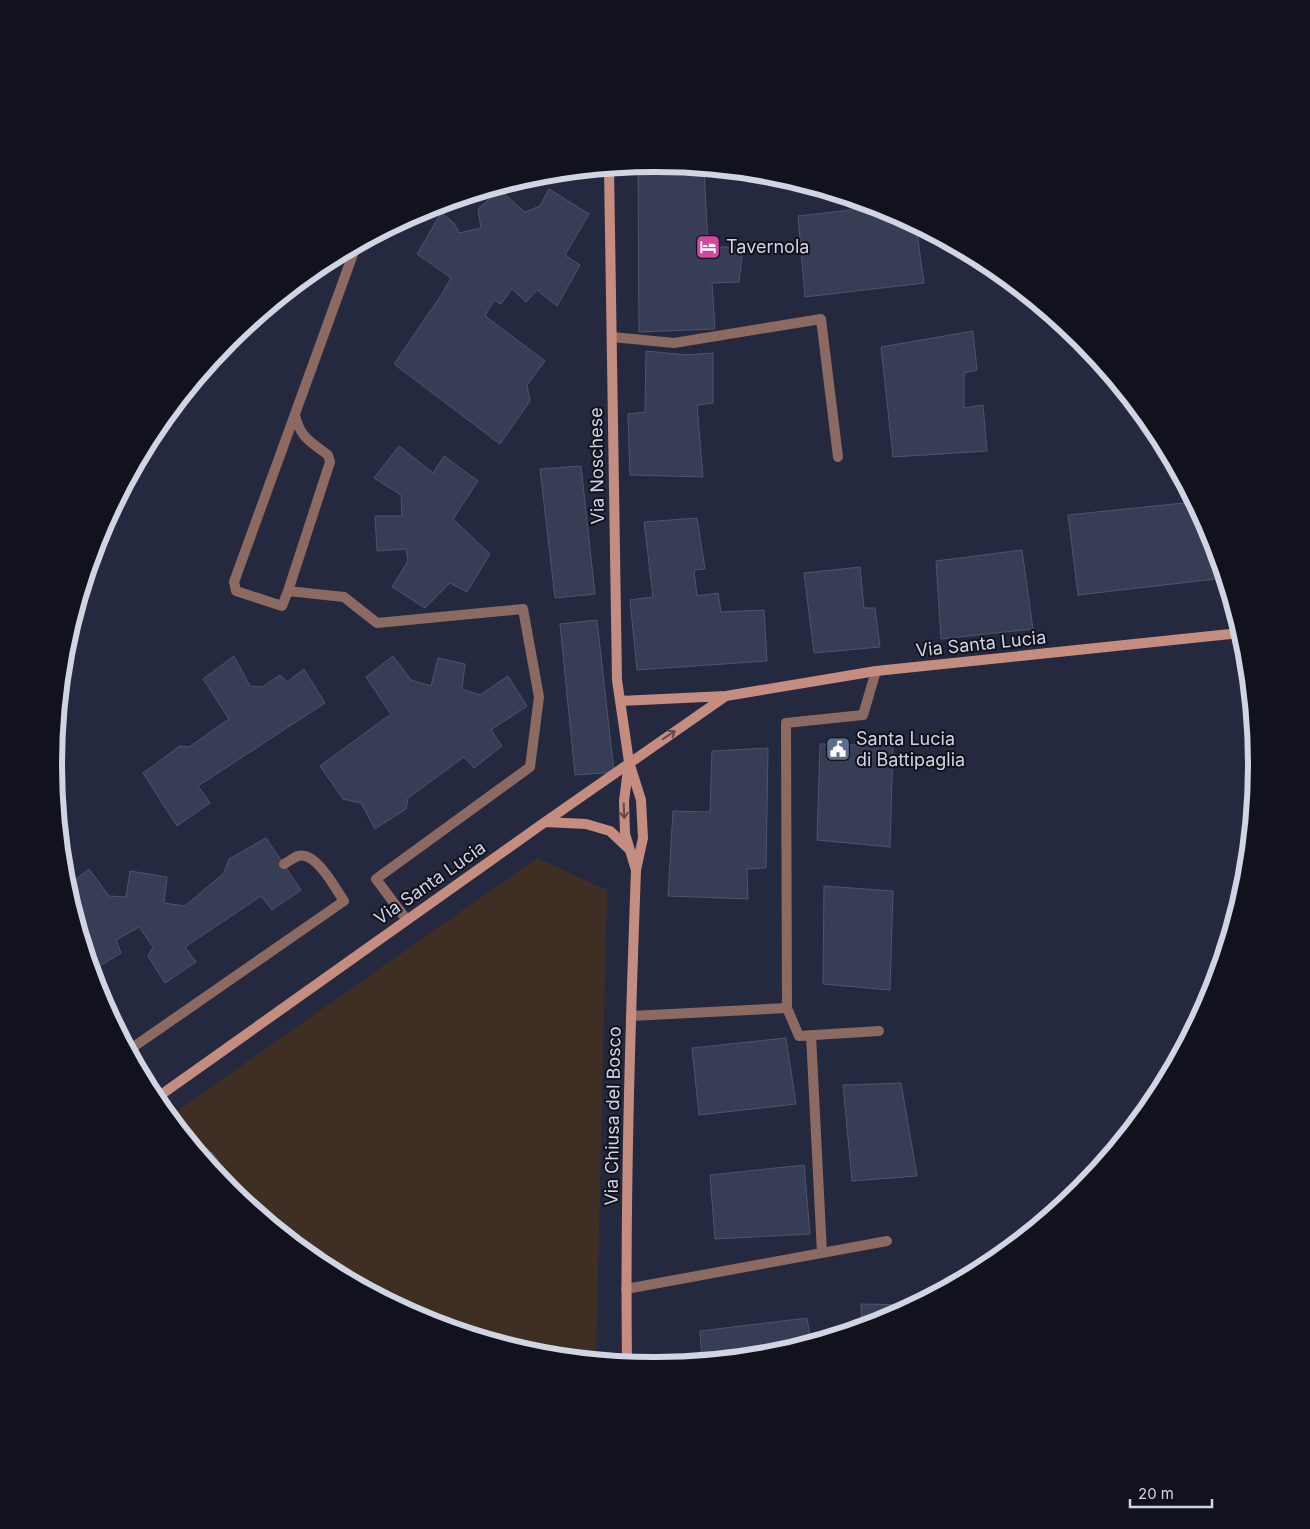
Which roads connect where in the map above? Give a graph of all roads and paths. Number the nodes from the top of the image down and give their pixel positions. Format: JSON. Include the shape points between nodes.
{"nodes":[{"id":1,"x":609,"y":174,"type":"edge"},
{"id":2,"x":353,"y":255,"type":"edge"},
{"id":3,"x":612,"y":337,"type":"junction"},
{"id":4,"x":295,"y":415,"type":"junction"},
{"id":5,"x":838,"y":457,"type":"dead end"},
{"id":6,"x":288,"y":591,"type":"junction"},
{"id":7,"x":1232,"y":634,"type":"edge"},
{"id":8,"x":876,"y":671,"type":"junction"},
{"id":9,"x":726,"y":696,"type":"junction"},
{"id":10,"x":620,"y":701,"type":"junction"},
{"id":11,"x":629,"y":762,"type":"junction"},
{"id":12,"x":544,"y":822,"type":"junction"},
{"id":13,"x":630,"y":850,"type":"junction"},
{"id":14,"x":284,"y":864,"type":"dead end"},
{"id":15,"x":636,"y":870,"type":"junction"},
{"id":16,"x":406,"y":919,"type":"junction"},
{"id":17,"x":787,"y":1008,"type":"junction"},
{"id":18,"x":631,"y":1016,"type":"junction"},
{"id":19,"x":879,"y":1031,"type":"dead end"},
{"id":20,"x":811,"y":1035,"type":"junction"},
{"id":21,"x":134,"y":1046,"type":"edge"},
{"id":22,"x":162,"y":1094,"type":"edge"},
{"id":23,"x":887,"y":1242,"type":"dead end"},
{"id":24,"x":822,"y":1253,"type":"junction"},
{"id":25,"x":626,"y":1289,"type":"junction"},
{"id":26,"x":627,"y":1356,"type":"edge"}],
"edges":[{"from":1,"to":3,"type":"street","name":"Via Noschese"},
{"from":2,"to":4,"type":"lane"},
{"from":3,"to":5,"type":"lane","via":[[674,343],[821,320]]},
{"from":3,"to":10,"type":"street","name":"Via Noschese","via":[[617,680]]},
{"from":4,"to":6,"type":"lane","via":[[298,429],[328,455],[330,462]]},
{"from":4,"to":6,"type":"lane","via":[[234,582],[236,591],[282,606]]},
{"from":6,"to":16,"type":"lane","via":[[344,597],[377,623],[524,609],[539,697],[530,767],[376,879]]},
{"from":7,"to":8,"type":"street","name":"Via Santa Lucia"},
{"from":8,"to":9,"type":"street","name":"Via Santa Lucia"},
{"from":8,"to":17,"type":"lane","via":[[863,715],[786,723]]},
{"from":9,"to":10,"type":"street","name":"Via Santa Lucia"},
{"from":11,"to":9,"type":"street","name":"Via Santa Lucia","one_way":true},
{"from":10,"to":11,"type":"street","name":"Via Noschese"},
{"from":11,"to":12,"type":"street","name":"Via Santa Lucia"},
{"from":11,"to":13,"type":"street","name":"Via Chiusa del Bosco","one_way":true,"via":[[624,801],[625,834]]},
{"from":11,"to":15,"type":"street","name":"Via Chiusa del Bosco","via":[[641,800],[643,838]]},
{"from":12,"to":13,"type":"street","via":[[586,824],[610,831]]},
{"from":12,"to":16,"type":"street","name":"Via Santa Lucia"},
{"from":13,"to":15,"type":"street","name":"Via Chiusa del Bosco"},
{"from":14,"to":21,"type":"lane","via":[[298,856],[309,857],[319,864],[344,901]]},
{"from":15,"to":18,"type":"street","name":"Via Chiusa del Bosco"},
{"from":16,"to":22,"type":"street","name":"Via Santa Lucia"},
{"from":17,"to":18,"type":"lane"},
{"from":17,"to":20,"type":"lane","via":[[800,1036]]},
{"from":18,"to":25,"type":"street","name":"Via Chiusa del Bosco"},
{"from":19,"to":20,"type":"lane"},
{"from":20,"to":24,"type":"lane"},
{"from":23,"to":24,"type":"lane"},
{"from":24,"to":25,"type":"lane"},
{"from":25,"to":26,"type":"street","name":"Via Chiusa del Bosco"}]}
